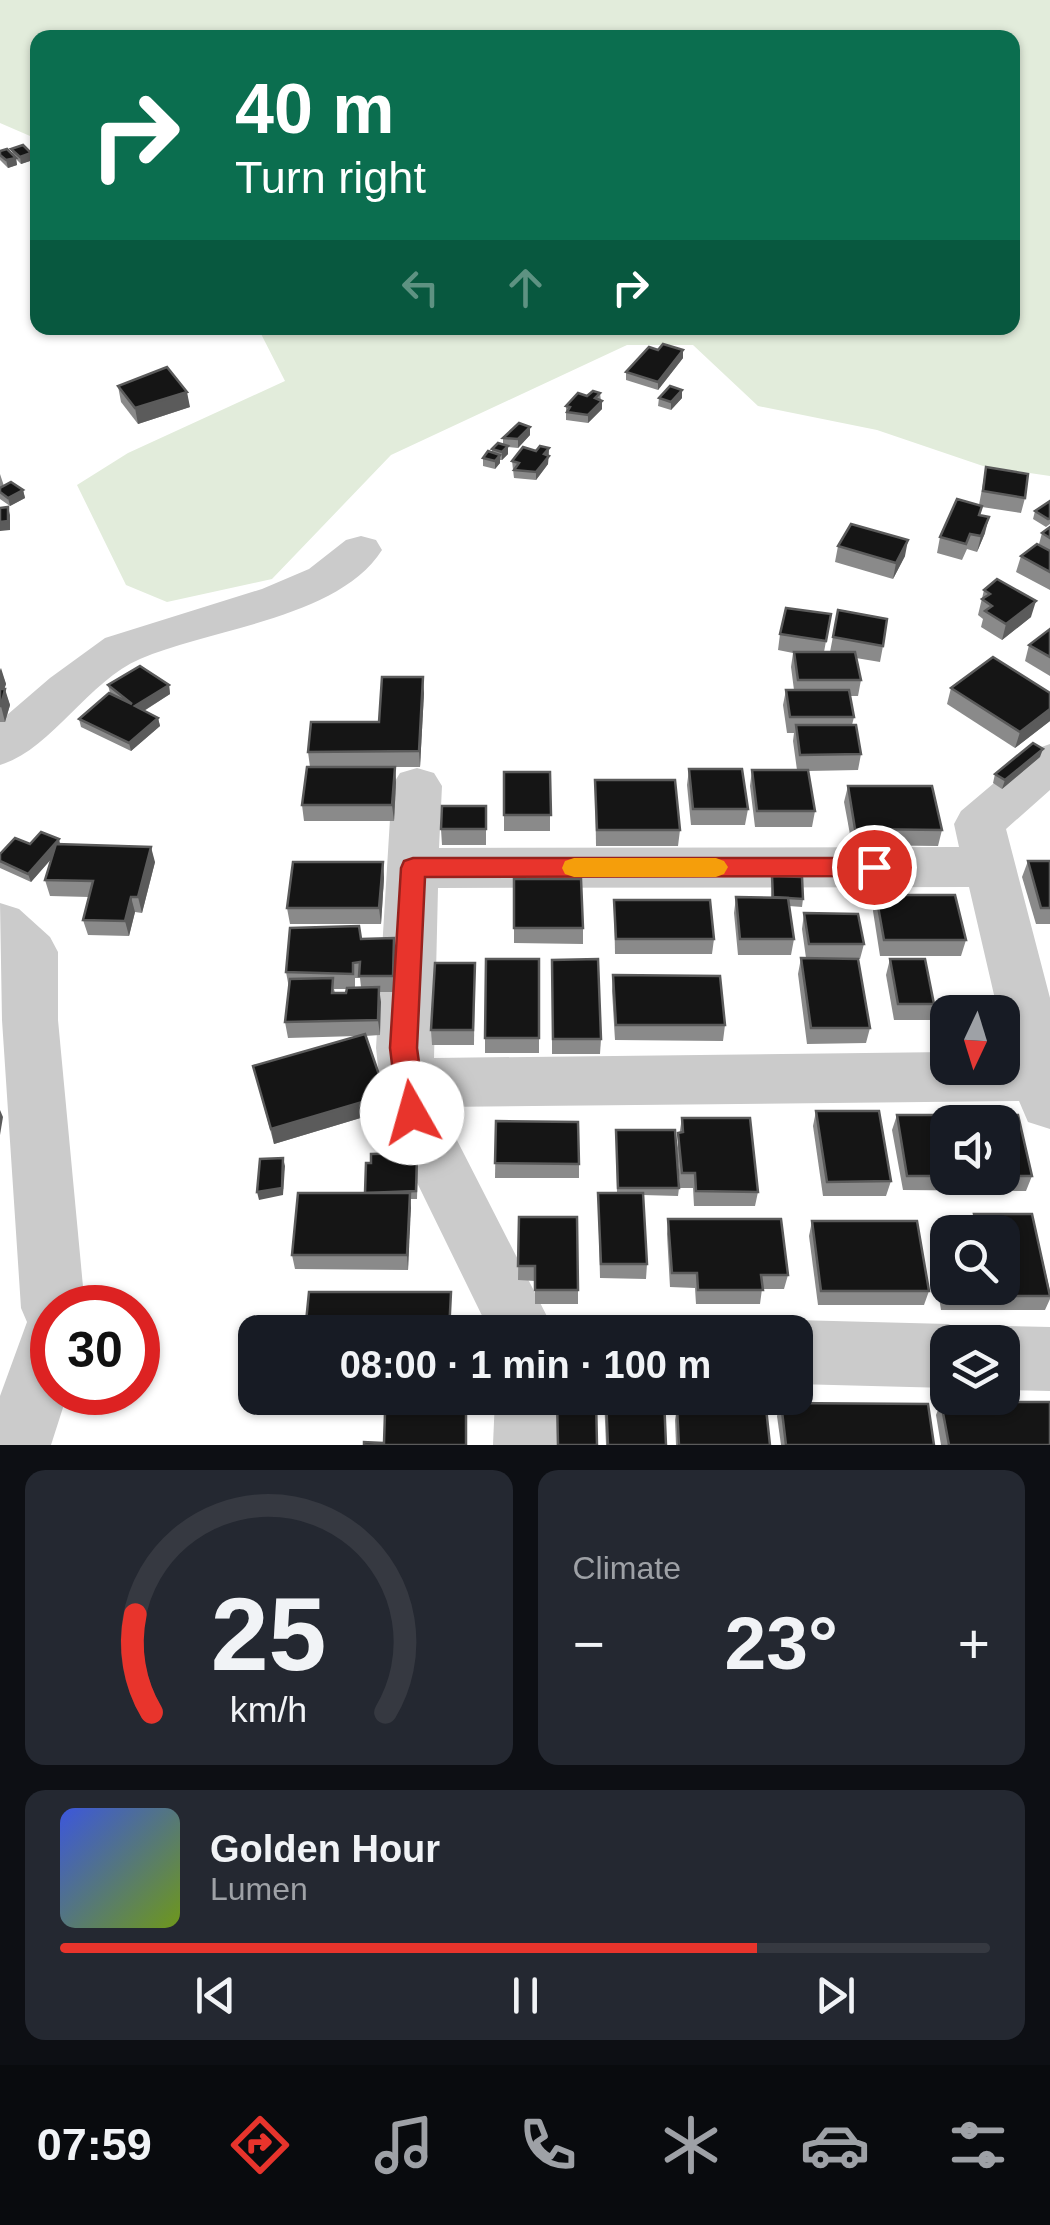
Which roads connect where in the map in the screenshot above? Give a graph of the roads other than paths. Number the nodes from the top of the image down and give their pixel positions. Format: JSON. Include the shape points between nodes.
{"nodes":[{"id":1,"x":361,"y":550,"type":"dead end"},
{"id":2,"x":0,"y":748,"type":"edge"},
{"id":3,"x":1050,"y":762,"type":"edge"},
{"id":4,"x":417,"y":786,"type":"dead end"},
{"id":5,"x":990,"y":867,"type":"junction"},
{"id":6,"x":413,"y":868,"type":"junction"},
{"id":7,"x":0,"y":924,"type":"edge"},
{"id":8,"x":1030,"y":946,"type":"edge"},
{"id":9,"x":408,"y":1082,"type":"junction"},
{"id":10,"x":1046,"y":1092,"type":"edge"},
{"id":11,"x":52,"y":1285,"type":"edge"},
{"id":12,"x":513,"y":1315,"type":"edge"},
{"id":13,"x":813,"y":1352,"type":"edge"},
{"id":14,"x":930,"y":1356,"type":"edge"},
{"id":15,"x":1020,"y":1358,"type":"edge"},
{"id":16,"x":1050,"y":1359,"type":"edge"},
{"id":17,"x":30,"y":1406,"type":"edge"},
{"id":18,"x":528,"y":1415,"type":"edge"},
{"id":19,"x":17,"y":1445,"type":"edge"},
{"id":20,"x":527,"y":1445,"type":"edge"}],
"edges":[{"from":1,"to":2,"type":"street","via":[[324,579],[278,599],[121,650],[66,688]]},
{"from":3,"to":5,"type":"street","via":[[979,824]]},
{"from":4,"to":6,"type":"street"},
{"from":5,"to":6,"type":"street"},
{"from":5,"to":8,"type":"street"},
{"from":6,"to":9,"type":"street"},
{"from":7,"to":11,"type":"street","via":[[31,952],[30,1020]]},
{"from":8,"to":10,"type":"street"},
{"from":9,"to":10,"type":"street"},
{"from":9,"to":12,"type":"street","via":[[412,1113]]},
{"from":13,"to":14,"type":"street"},
{"from":15,"to":16,"type":"street"},
{"from":17,"to":19,"type":"street"},
{"from":18,"to":20,"type":"street"}]}
